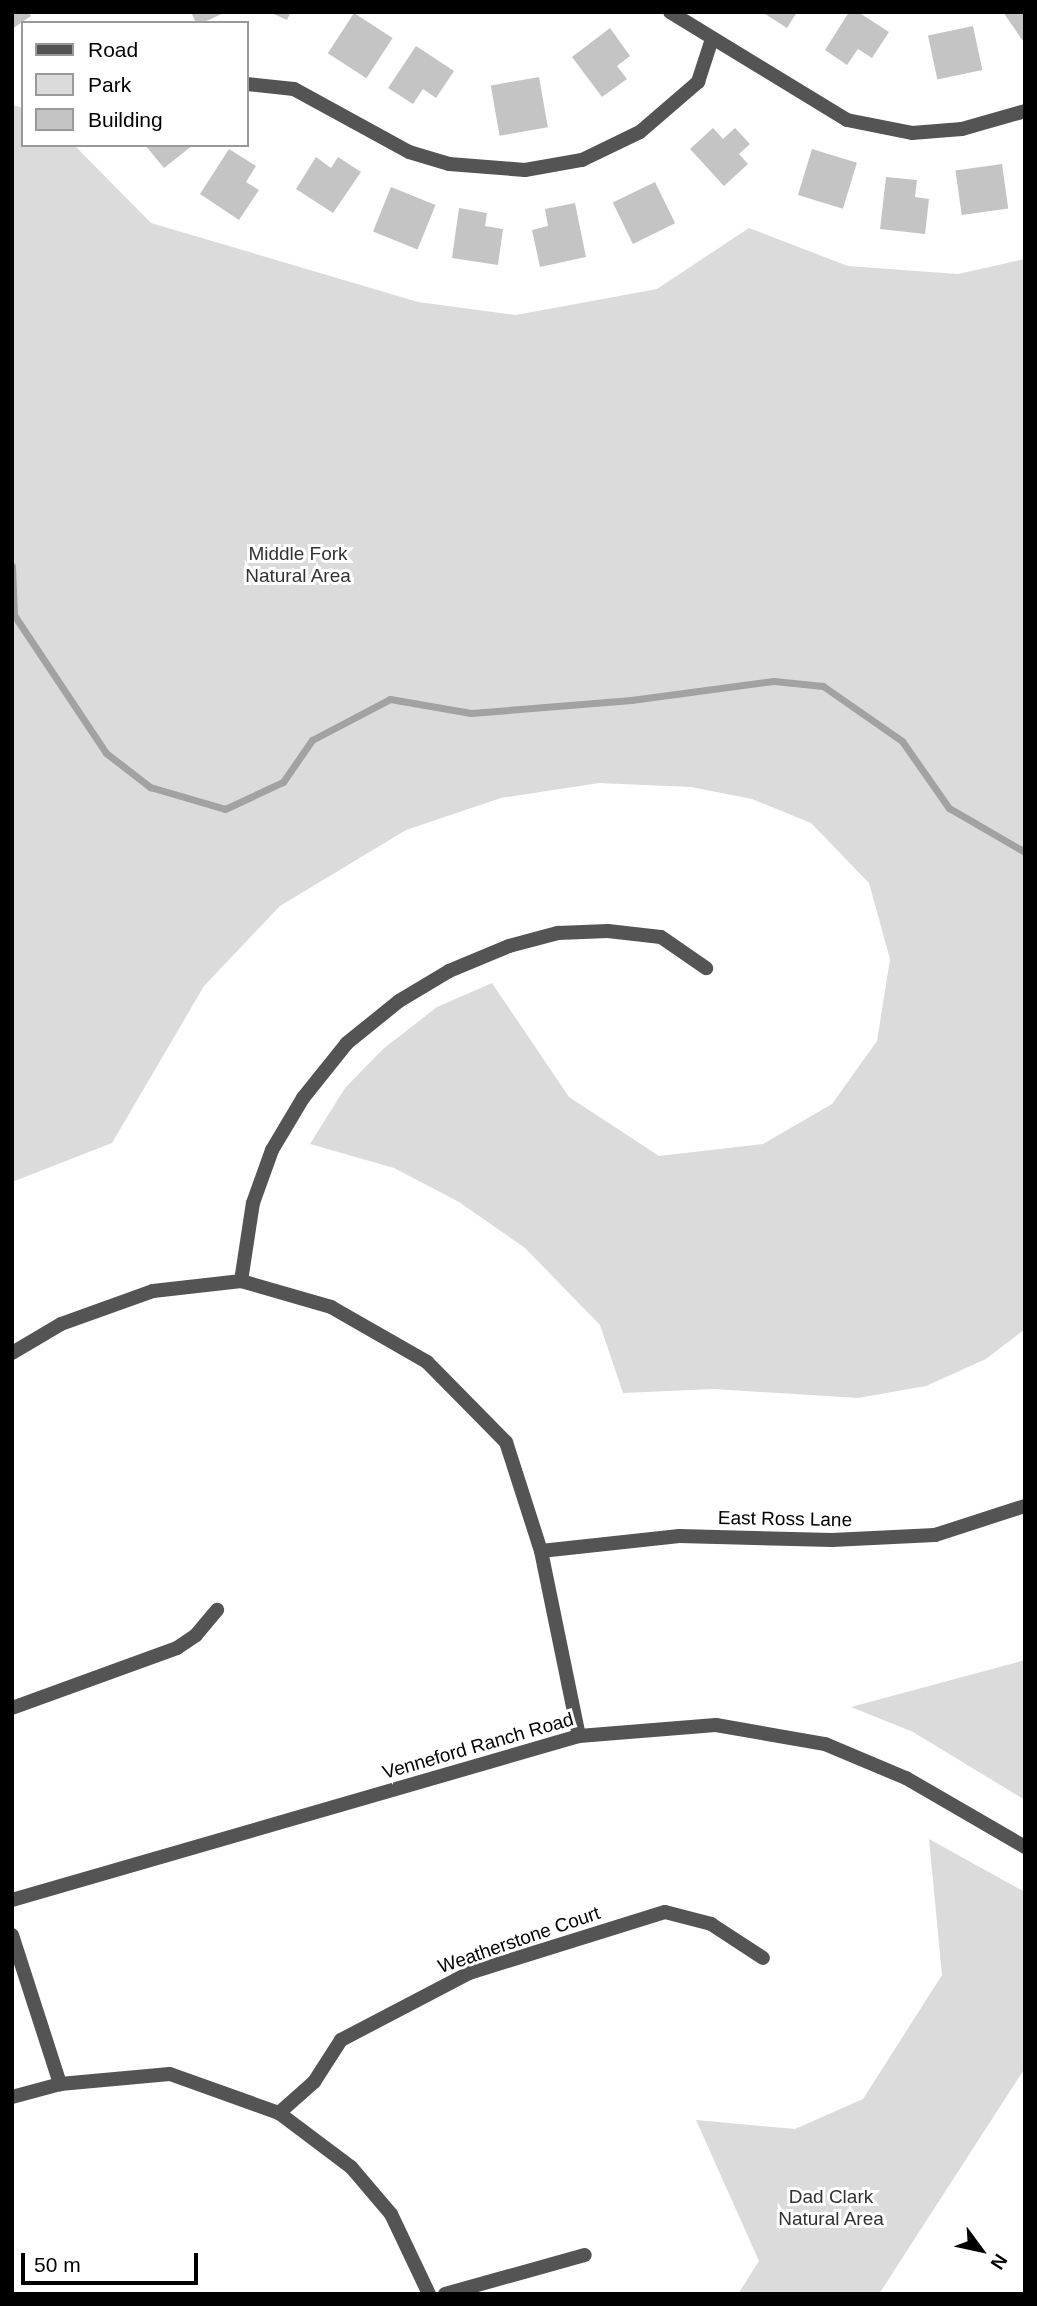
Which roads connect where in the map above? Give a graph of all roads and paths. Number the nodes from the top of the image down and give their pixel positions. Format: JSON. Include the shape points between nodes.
{"nodes":[{"id":1,"x":670,"y":12,"type":"edge"},
{"id":2,"x":712,"y":39,"type":"junction"},
{"id":3,"x":248,"y":84,"type":"edge"},
{"id":4,"x":1025,"y":111,"type":"edge"},
{"id":5,"x":706,"y":968,"type":"dead end"},
{"id":6,"x":241,"y":1281,"type":"junction"},
{"id":7,"x":12,"y":1353,"type":"edge"},
{"id":8,"x":1025,"y":1506,"type":"edge"},
{"id":9,"x":541,"y":1551,"type":"junction"},
{"id":10,"x":216,"y":1611,"type":"dead end"},
{"id":11,"x":12,"y":1708,"type":"edge"},
{"id":12,"x":579,"y":1736,"type":"junction"},
{"id":13,"x":1025,"y":1847,"type":"edge"},
{"id":14,"x":12,"y":1900,"type":"edge"},
{"id":15,"x":12,"y":1935,"type":"edge"},
{"id":16,"x":763,"y":1958,"type":"dead end"},
{"id":17,"x":60,"y":2084,"type":"junction"},
{"id":18,"x":12,"y":2097,"type":"edge"},
{"id":19,"x":279,"y":2113,"type":"junction"},
{"id":20,"x":585,"y":2255,"type":"dead end"},
{"id":21,"x":429,"y":2294,"type":"edge"},
{"id":22,"x":445,"y":2294,"type":"edge"}],
"edges":[{"from":1,"to":2,"type":"street"},
{"from":2,"to":3,"type":"street","via":[[698,82],[640,132],[582,159],[525,170],[449,164],[409,152],[294,89]]},
{"from":2,"to":4,"type":"street","via":[[847,120],[912,133],[962,129]]},
{"from":5,"to":6,"type":"street","via":[[661,937],[608,931],[558,933],[509,946],[449,971],[399,1001],[347,1043],[303,1098],[272,1150],[253,1203]]},
{"from":6,"to":7,"type":"street","via":[[153,1291],[61,1324]]},
{"from":6,"to":9,"type":"street","via":[[331,1307],[427,1362],[506,1442]]},
{"from":8,"to":9,"type":"street","name":"East Ross Lane","via":[[935,1535],[832,1540],[678,1536]]},
{"from":9,"to":12,"type":"street"},
{"from":10,"to":11,"type":"street","via":[[196,1635],[177,1648]]},
{"from":12,"to":13,"type":"street","name":"Venneford Ranch Road","via":[[716,1725],[825,1744],[906,1778]]},
{"from":12,"to":14,"type":"street","name":"Venneford Ranch Road"},
{"from":15,"to":17,"type":"street"},
{"from":16,"to":19,"type":"street","name":"Weatherstone Court","via":[[711,1924],[665,1912],[469,1973],[341,2040],[314,2082]]},
{"from":17,"to":18,"type":"street"},
{"from":17,"to":19,"type":"street","via":[[170,2074]]},
{"from":19,"to":21,"type":"street","via":[[351,2167],[391,2214]]},
{"from":20,"to":22,"type":"street"}]}
